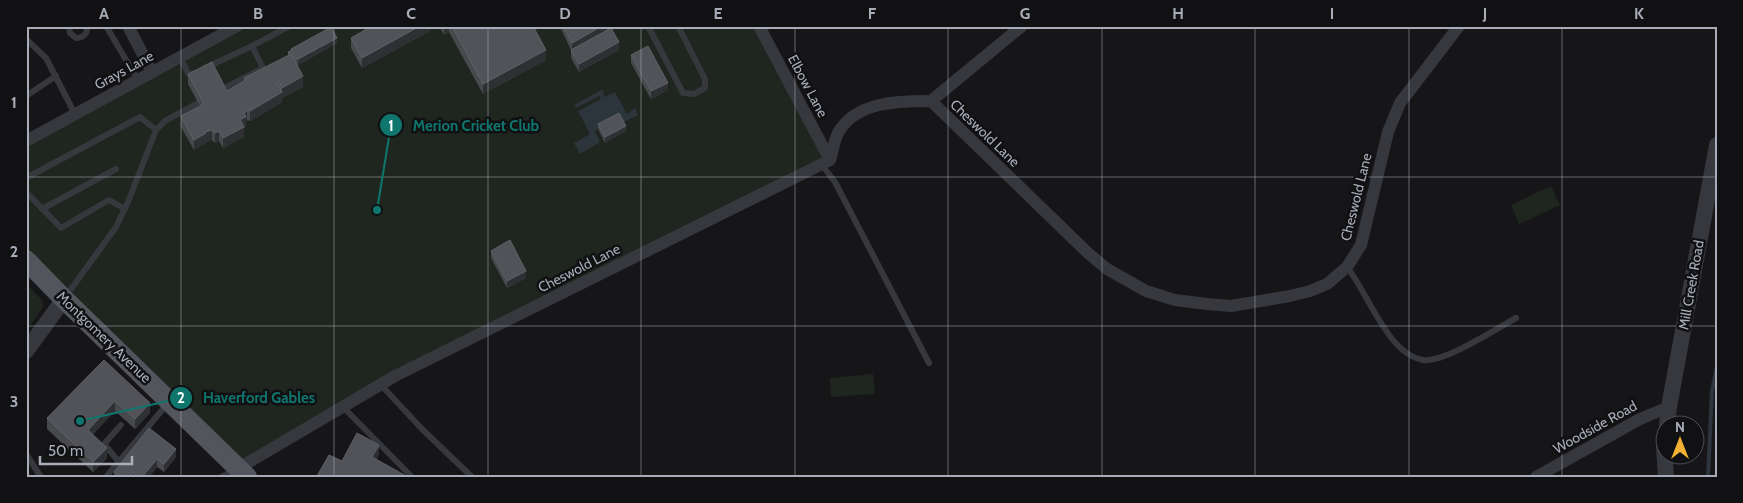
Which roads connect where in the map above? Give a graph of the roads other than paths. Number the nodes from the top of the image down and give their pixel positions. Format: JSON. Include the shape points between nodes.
{"nodes":[{"id":1,"x":69,"y":26,"type":"edge"},
{"id":2,"x":87,"y":26,"type":"edge"},
{"id":3,"x":106,"y":26,"type":"edge"},
{"id":4,"x":128,"y":26,"type":"edge"},
{"id":5,"x":237,"y":26,"type":"edge"},
{"id":6,"x":290,"y":26,"type":"edge"},
{"id":7,"x":648,"y":26,"type":"edge"},
{"id":8,"x":678,"y":26,"type":"edge"},
{"id":9,"x":759,"y":26,"type":"edge"},
{"id":10,"x":1022,"y":26,"type":"edge"},
{"id":11,"x":1459,"y":26,"type":"edge"},
{"id":12,"x":26,"y":39,"type":"edge"},
{"id":13,"x":252,"y":46,"type":"junction"},
{"id":14,"x":180,"y":57,"type":"junction"},
{"id":15,"x":152,"y":72,"type":"junction"},
{"id":16,"x":56,"y":76,"type":"junction"},
{"id":17,"x":138,"y":80,"type":"junction"},
{"id":18,"x":221,"y":90,"type":"edge"},
{"id":19,"x":26,"y":96,"type":"edge"},
{"id":20,"x":930,"y":101,"type":"junction"},
{"id":21,"x":198,"y":103,"type":"edge"},
{"id":22,"x":75,"y":114,"type":"junction"},
{"id":23,"x":156,"y":130,"type":"junction"},
{"id":24,"x":26,"y":141,"type":"edge"},
{"id":25,"x":1717,"y":145,"type":"edge"},
{"id":26,"x":826,"y":162,"type":"junction"},
{"id":27,"x":116,"y":169,"type":"dead end"},
{"id":28,"x":26,"y":178,"type":"edge"},
{"id":29,"x":26,"y":192,"type":"edge"},
{"id":30,"x":42,"y":209,"type":"junction"},
{"id":31,"x":126,"y":209,"type":"junction"},
{"id":32,"x":26,"y":260,"type":"edge"},
{"id":33,"x":1347,"y":267,"type":"junction"},
{"id":34,"x":64,"y":299,"type":"junction"},
{"id":35,"x":1516,"y":318,"type":"dead end"},
{"id":36,"x":26,"y":351,"type":"edge"},
{"id":37,"x":929,"y":363,"type":"dead end"},
{"id":38,"x":380,"y":385,"type":"junction"},
{"id":39,"x":170,"y":401,"type":"junction"},
{"id":40,"x":1669,"y":406,"type":"junction"},
{"id":41,"x":343,"y":407,"type":"junction"},
{"id":42,"x":1668,"y":416,"type":"edge"},
{"id":43,"x":121,"y":426,"type":"dead end"},
{"id":44,"x":26,"y":454,"type":"edge"},
{"id":45,"x":119,"y":462,"type":"junction"},
{"id":46,"x":236,"y":474,"type":"edge"},
{"id":47,"x":41,"y":477,"type":"edge"},
{"id":48,"x":106,"y":477,"type":"edge"},
{"id":49,"x":412,"y":477,"type":"edge"},
{"id":50,"x":472,"y":477,"type":"edge"},
{"id":51,"x":1536,"y":477,"type":"edge"}],
"edges":[{"from":1,"to":2,"type":"lane","via":[[70,33],[76,38],[87,33]]},
{"from":3,"to":17,"type":"lane"},
{"from":4,"to":15,"type":"street"},
{"from":5,"to":14,"type":"street","name":"Grays Lane"},
{"from":6,"to":13,"type":"lane"},
{"from":7,"to":8,"type":"lane","via":[[683,93],[694,94],[704,88],[705,79]]},
{"from":9,"to":26,"type":"street","name":"Elbow Lane"},
{"from":10,"to":20,"type":"street"},
{"from":11,"to":33,"type":"street","name":"Cheswold Lane","via":[[1400,103],[1388,132],[1361,245]]},
{"from":12,"to":16,"type":"lane","via":[[46,58]]},
{"from":13,"to":14,"type":"lane","via":[[190,75]]},
{"from":13,"to":18,"type":"lane","via":[[263,68]]},
{"from":14,"to":15,"type":"street","name":"Grays Lane"},
{"from":15,"to":17,"type":"street","name":"Grays Lane"},
{"from":16,"to":19,"type":"lane"},
{"from":16,"to":22,"type":"lane"},
{"from":17,"to":22,"type":"street","name":"Grays Lane"},
{"from":20,"to":26,"type":"street","name":"Cheswold Lane","via":[[888,102],[851,118],[838,134]]},
{"from":20,"to":33,"type":"street","name":"Cheswold Lane","via":[[1088,253],[1107,269],[1146,291],[1175,300],[1231,306],[1310,291],[1327,284]]},
{"from":21,"to":23,"type":"lane"},
{"from":22,"to":24,"type":"street","name":"Grays Lane"},
{"from":23,"to":28,"type":"lane","via":[[140,117]]},
{"from":23,"to":31,"type":"lane"},
{"from":25,"to":40,"type":"street","name":"Mill Creek Road"},
{"from":26,"to":37,"type":"lane"},
{"from":26,"to":38,"type":"street","name":"Cheswold Lane"},
{"from":27,"to":30,"type":"lane"},
{"from":29,"to":30,"type":"lane"},
{"from":30,"to":31,"type":"lane","via":[[60,228],[109,200]]},
{"from":31,"to":34,"type":"lane"},
{"from":32,"to":34,"type":"main road","name":"Montgomery Avenue"},
{"from":33,"to":35,"type":"lane","via":[[1399,347],[1424,360],[1445,356]]},
{"from":34,"to":36,"type":"street"},
{"from":34,"to":39,"type":"main road","name":"Montgomery Avenue"},
{"from":38,"to":41,"type":"street","name":"Cheswold Lane"},
{"from":38,"to":50,"type":"lane"},
{"from":39,"to":45,"type":"lane"},
{"from":39,"to":46,"type":"main road","name":"Montgomery Avenue"},
{"from":40,"to":42,"type":"street","name":"Mill Creek Road"},
{"from":40,"to":51,"type":"street","name":"Woodside Road"},
{"from":41,"to":46,"type":"street","name":"Cheswold Lane"},
{"from":41,"to":49,"type":"lane"},
{"from":43,"to":45,"type":"lane","via":[[104,444]]},
{"from":44,"to":47,"type":"lane"},
{"from":45,"to":48,"type":"lane"}]}
